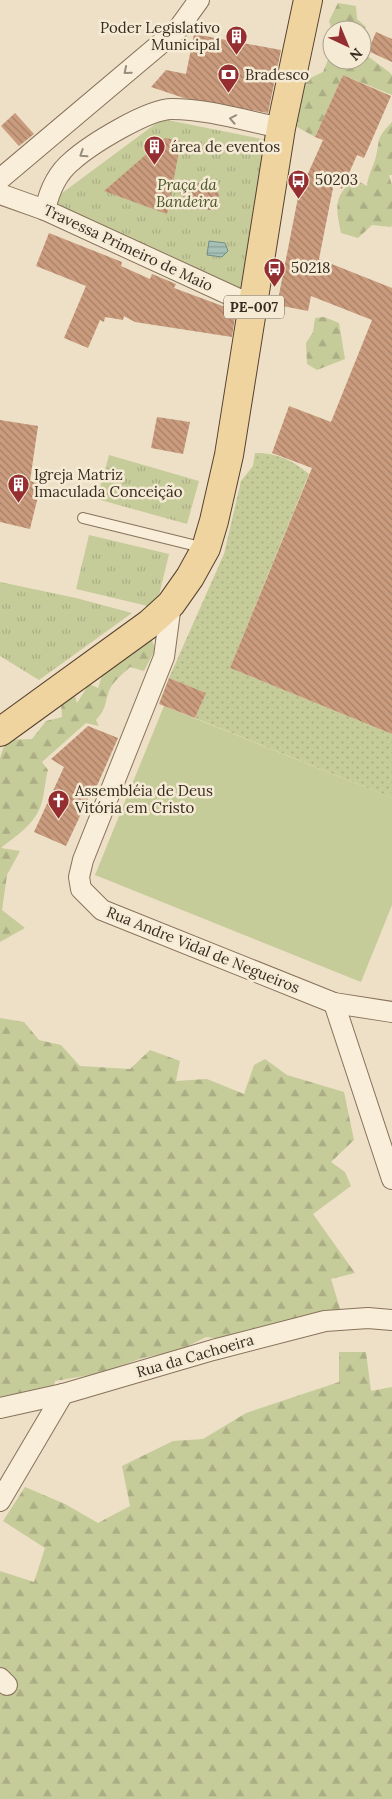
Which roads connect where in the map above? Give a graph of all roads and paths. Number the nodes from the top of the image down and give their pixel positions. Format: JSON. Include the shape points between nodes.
{"nodes":[{"id":1,"x":199,"y":0,"type":"edge"},
{"id":2,"x":308,"y":0,"type":"edge"},
{"id":3,"x":281,"y":128,"type":"junction"},
{"id":4,"x":0,"y":179,"type":"edge"},
{"id":5,"x":0,"y":194,"type":"edge"},
{"id":6,"x":45,"y":210,"type":"junction"},
{"id":7,"x":254,"y":306,"type":"junction"},
{"id":8,"x":83,"y":518,"type":"dead end"},
{"id":9,"x":206,"y":548,"type":"junction"},
{"id":10,"x":171,"y":604,"type":"junction"},
{"id":11,"x":0,"y":732,"type":"edge"},
{"id":12,"x":334,"y":1003,"type":"junction"},
{"id":13,"x":392,"y":1012,"type":"edge"},
{"id":14,"x":392,"y":1179,"type":"edge"},
{"id":15,"x":392,"y":1320,"type":"edge"},
{"id":16,"x":64,"y":1394,"type":"junction"},
{"id":17,"x":0,"y":1408,"type":"edge"},
{"id":18,"x":0,"y":1501,"type":"edge"}],
"edges":[{"from":1,"to":4,"type":"street","one_way":true,"via":[[178,29]]},
{"from":2,"to":3,"type":"main road","number":"PE-007"},
{"from":3,"to":6,"type":"street","one_way":true,"via":[[190,110],[158,111],[121,129],[71,161],[49,191]]},
{"from":3,"to":7,"type":"main road","number":"PE-007"},
{"from":5,"to":6,"type":"street","name":"Travessa Primeiro de Maio"},
{"from":6,"to":7,"type":"street","name":"Travessa Primeiro de Maio"},
{"from":7,"to":9,"type":"main road","number":"PE-007","via":[[229,455]]},
{"from":8,"to":9,"type":"lane"},
{"from":9,"to":10,"type":"main road","number":"PE-007"},
{"from":10,"to":11,"type":"main road","number":"PE-007","via":[[149,624]]},
{"from":10,"to":12,"type":"street","name":"Rua Andre Vidal de Negueiros","via":[[164,657],[83,860],[79,877],[81,889],[102,910]]},
{"from":12,"to":13,"type":"street","name":"Rua Andre Vidal de Negueiros"},
{"from":12,"to":14,"type":"street"},
{"from":15,"to":16,"type":"street","name":"Rua da Cachoeira","via":[[324,1321]]},
{"from":16,"to":17,"type":"street","name":"Rua da Cachoeira"},
{"from":16,"to":18,"type":"street"}]}
